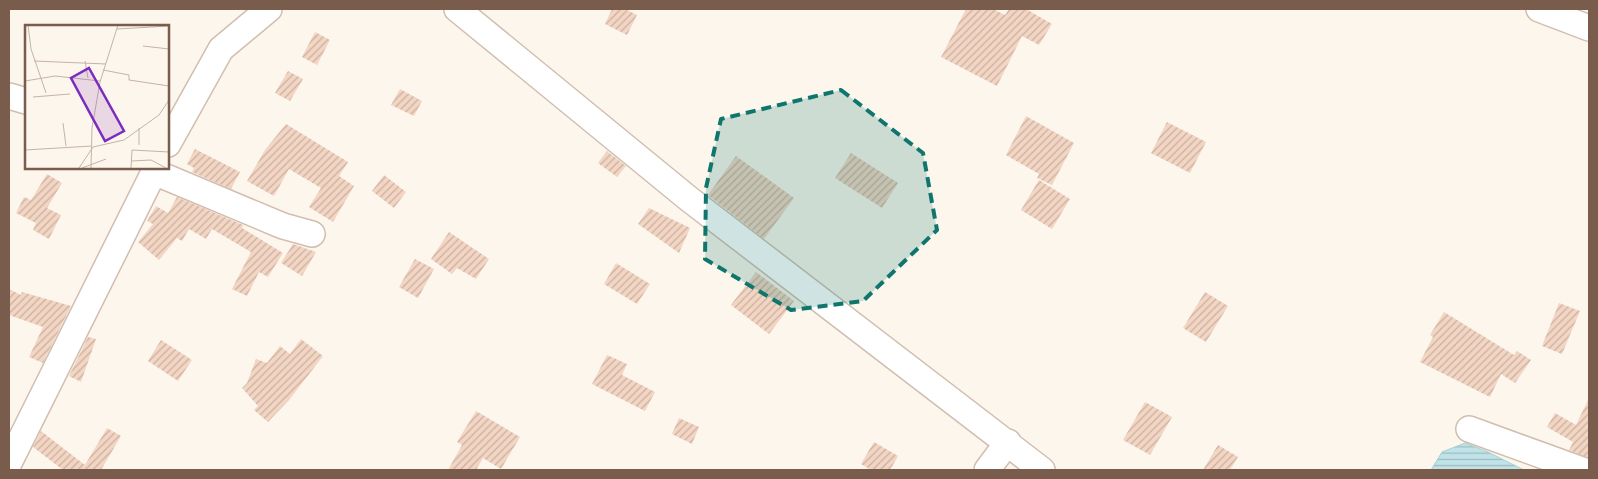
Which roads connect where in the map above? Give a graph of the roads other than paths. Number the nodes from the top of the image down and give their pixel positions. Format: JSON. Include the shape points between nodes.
{"nodes":[{"id":1,"x":269,"y":9,"type":"edge"},
{"id":2,"x":457,"y":9,"type":"edge"},
{"id":3,"x":1539,"y":9,"type":"edge"},
{"id":4,"x":1589,"y":28,"type":"edge"},
{"id":5,"x":9,"y":96,"type":"edge"},
{"id":6,"x":25,"y":101,"type":"edge"},
{"id":7,"x":169,"y":141,"type":"edge"},
{"id":8,"x":155,"y":170,"type":"edge"},
{"id":9,"x":312,"y":234,"type":"dead end"},
{"id":10,"x":1470,"y":429,"type":"dead end"},
{"id":11,"x":1008,"y":442,"type":"junction"},
{"id":12,"x":9,"y":463,"type":"edge"},
{"id":13,"x":987,"y":470,"type":"edge"},
{"id":14,"x":1042,"y":470,"type":"edge"},
{"id":15,"x":1582,"y":470,"type":"edge"}],
"edges":[{"from":1,"to":7,"type":"street","via":[[221,49]]},
{"from":2,"to":11,"type":"street","via":[[689,199]]},
{"from":3,"to":4,"type":"street"},
{"from":5,"to":6,"type":"street"},
{"from":8,"to":9,"type":"street","via":[[283,226]]},
{"from":8,"to":12,"type":"street"},
{"from":10,"to":15,"type":"street"},
{"from":11,"to":13,"type":"street"},
{"from":11,"to":14,"type":"street"}]}
